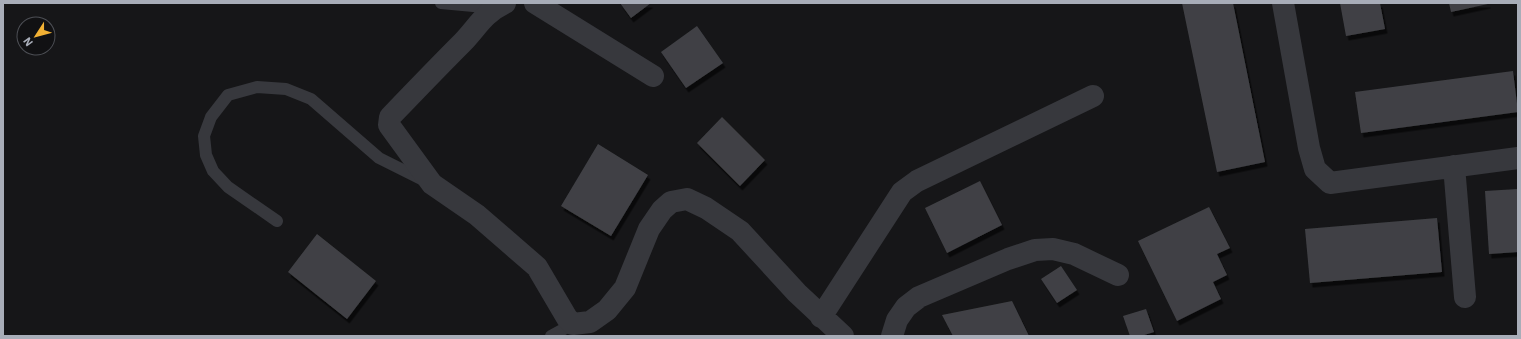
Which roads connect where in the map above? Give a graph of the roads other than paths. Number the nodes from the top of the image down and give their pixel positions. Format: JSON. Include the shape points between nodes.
{"nodes":[{"id":1,"x":441,"y":3,"type":"edge"},
{"id":2,"x":535,"y":3,"type":"edge"},
{"id":3,"x":1283,"y":3,"type":"edge"},
{"id":4,"x":500,"y":6,"type":"edge"},
{"id":5,"x":653,"y":76,"type":"dead end"},
{"id":6,"x":1093,"y":96,"type":"dead end"},
{"id":7,"x":1518,"y":158,"type":"edge"},
{"id":8,"x":1454,"y":166,"type":"junction"},
{"id":9,"x":432,"y":184,"type":"junction"},
{"id":10,"x":277,"y":221,"type":"dead end"},
{"id":11,"x":1118,"y":275,"type":"dead end"},
{"id":12,"x":1465,"y":297,"type":"dead end"},
{"id":13,"x":821,"y":317,"type":"junction"},
{"id":14,"x":573,"y":324,"type":"junction"},
{"id":15,"x":551,"y":336,"type":"edge"},
{"id":16,"x":843,"y":336,"type":"edge"},
{"id":17,"x":892,"y":336,"type":"edge"}],
"edges":[{"from":1,"to":4,"type":"lane"},
{"from":2,"to":5,"type":"street"},
{"from":3,"to":8,"type":"street","via":[[1315,169],[1330,182]]},
{"from":4,"to":9,"type":"street","via":[[486,15],[390,117],[388,125]]},
{"from":6,"to":13,"type":"street","via":[[917,181],[902,192]]},
{"from":7,"to":8,"type":"street"},
{"from":8,"to":12,"type":"street"},
{"from":9,"to":10,"type":"lane","via":[[379,158],[310,99],[286,90],[257,87],[228,95],[211,117],[204,136],[206,155],[213,171],[228,187]]},
{"from":9,"to":14,"type":"street","via":[[477,215],[537,267]]},
{"from":11,"to":17,"type":"street","via":[[1074,254],[1053,249],[1035,250],[919,297],[906,307],[897,320]]},
{"from":13,"to":14,"type":"street","via":[[740,231],[706,208],[687,199],[671,202],[662,210],[649,229],[625,288],[607,310],[590,322]]},
{"from":13,"to":16,"type":"street"},
{"from":14,"to":15,"type":"lane"}]}
